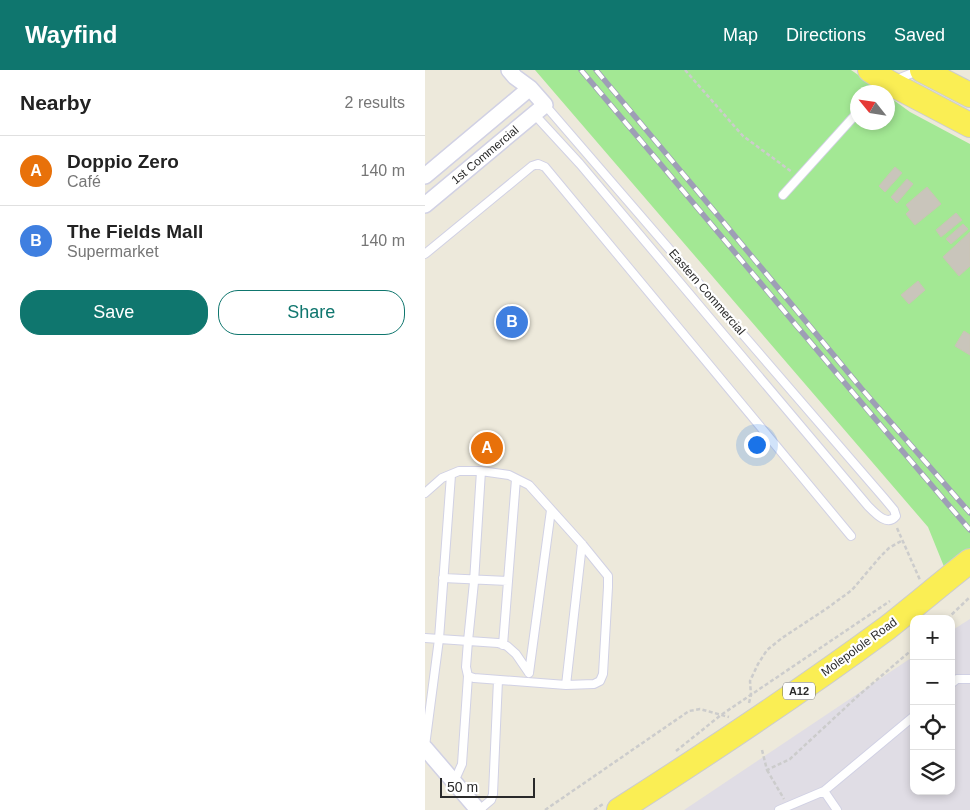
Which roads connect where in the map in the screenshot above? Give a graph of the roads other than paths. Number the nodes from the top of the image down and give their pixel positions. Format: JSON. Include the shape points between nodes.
{"nodes":[{"id":1,"x":921,"y":70,"type":"edge"},
{"id":2,"x":512,"y":73,"type":"edge"},
{"id":3,"x":881,"y":77,"type":"edge"},
{"id":4,"x":525,"y":93,"type":"junction"},
{"id":5,"x":970,"y":95,"type":"edge"},
{"id":6,"x":540,"y":109,"type":"junction"},
{"id":7,"x":850,"y":122,"type":"edge"},
{"id":8,"x":970,"y":125,"type":"edge"},
{"id":9,"x":425,"y":176,"type":"edge"},
{"id":10,"x":783,"y":195,"type":"dead end"},
{"id":11,"x":425,"y":204,"type":"edge"},
{"id":12,"x":425,"y":254,"type":"edge"},
{"id":13,"x":481,"y":470,"type":"junction"},
{"id":14,"x":451,"y":474,"type":"junction"},
{"id":15,"x":516,"y":478,"type":"junction"},
{"id":16,"x":425,"y":493,"type":"edge"},
{"id":17,"x":551,"y":510,"type":"junction"},
{"id":18,"x":851,"y":536,"type":"dead end"},
{"id":19,"x":582,"y":544,"type":"junction"},
{"id":20,"x":970,"y":561,"type":"edge"},
{"id":21,"x":443,"y":578,"type":"junction"},
{"id":22,"x":970,"y":578,"type":"edge"},
{"id":23,"x":474,"y":579,"type":"junction"},
{"id":24,"x":508,"y":581,"type":"junction"},
{"id":25,"x":924,"y":615,"type":"edge"},
{"id":26,"x":910,"y":626,"type":"edge"},
{"id":27,"x":425,"y":638,"type":"edge"},
{"id":28,"x":439,"y":639,"type":"junction"},
{"id":29,"x":468,"y":641,"type":"junction"},
{"id":30,"x":503,"y":645,"type":"junction"},
{"id":31,"x":529,"y":673,"type":"junction"},
{"id":32,"x":468,"y":676,"type":"junction"},
{"id":33,"x":970,"y":679,"type":"edge"},
{"id":34,"x":498,"y":680,"type":"junction"},
{"id":35,"x":955,"y":681,"type":"edge"},
{"id":36,"x":536,"y":683,"type":"junction"},
{"id":37,"x":567,"y":685,"type":"junction"},
{"id":38,"x":910,"y":719,"type":"edge"},
{"id":39,"x":425,"y":747,"type":"edge"},
{"id":40,"x":454,"y":782,"type":"junction"},
{"id":41,"x":824,"y":791,"type":"junction"},
{"id":42,"x":615,"y":804,"type":"edge"},
{"id":43,"x":478,"y":810,"type":"edge"},
{"id":44,"x":648,"y":810,"type":"edge"},
{"id":45,"x":779,"y":810,"type":"edge"},
{"id":46,"x":837,"y":810,"type":"edge"}],
"edges":[{"from":1,"to":3,"type":"lane"},
{"from":1,"to":5,"type":"main road"},
{"from":2,"to":4,"type":"street","name":"Eastern Commercial"},
{"from":3,"to":8,"type":"main road"},
{"from":4,"to":6,"type":"street","name":"Eastern Commercial"},
{"from":4,"to":9,"type":"street","name":"1st Commercial"},
{"from":6,"to":6,"type":"lane","name":"Eastern Commercial","via":[[884,498],[895,513],[893,520],[881,518],[868,506],[580,164]]},
{"from":6,"to":11,"type":"street","name":"1st Commercial"},
{"from":7,"to":10,"type":"lane"},
{"from":12,"to":18,"type":"lane","via":[[532,166],[539,164]]},
{"from":13,"to":14,"type":"lane"},
{"from":13,"to":15,"type":"lane"},
{"from":13,"to":23,"type":"lane"},
{"from":14,"to":16,"type":"lane"},
{"from":14,"to":21,"type":"lane"},
{"from":15,"to":17,"type":"lane","via":[[529,485]]},
{"from":15,"to":24,"type":"lane"},
{"from":17,"to":19,"type":"lane"},
{"from":17,"to":31,"type":"lane"},
{"from":19,"to":37,"type":"lane"},
{"from":19,"to":37,"type":"lane","via":[[608,576],[603,674],[594,684]]},
{"from":20,"to":42,"type":"main road","name":"Molepolole Road","number":"A12","via":[[888,627],[800,690],[665,781]]},
{"from":21,"to":23,"type":"lane"},
{"from":21,"to":28,"type":"lane"},
{"from":22,"to":25,"type":"main road"},
{"from":23,"to":24,"type":"lane"},
{"from":23,"to":29,"type":"lane"},
{"from":24,"to":30,"type":"lane"},
{"from":26,"to":44,"type":"main road","name":"Molepolole Road","number":"A12","via":[[810,702]]},
{"from":27,"to":28,"type":"lane"},
{"from":28,"to":29,"type":"lane"},
{"from":28,"to":39,"type":"lane"},
{"from":29,"to":30,"type":"lane"},
{"from":29,"to":32,"type":"lane"},
{"from":30,"to":31,"type":"lane","via":[[516,654]]},
{"from":31,"to":36,"type":"lane"},
{"from":32,"to":34,"type":"lane"},
{"from":32,"to":40,"type":"lane","via":[[462,764]]},
{"from":33,"to":35,"type":"lane"},
{"from":34,"to":36,"type":"lane"},
{"from":34,"to":43,"type":"lane","via":[[493,794],[491,800]]},
{"from":36,"to":37,"type":"lane"},
{"from":38,"to":41,"type":"lane"},
{"from":39,"to":40,"type":"street"},
{"from":40,"to":43,"type":"street"},
{"from":41,"to":45,"type":"lane"},
{"from":41,"to":46,"type":"lane"}]}
